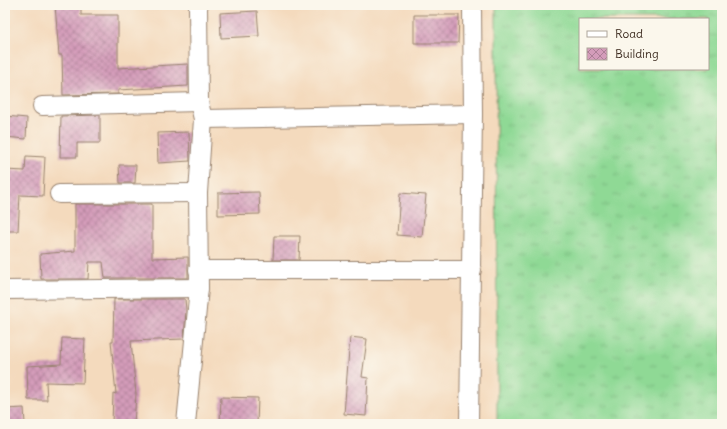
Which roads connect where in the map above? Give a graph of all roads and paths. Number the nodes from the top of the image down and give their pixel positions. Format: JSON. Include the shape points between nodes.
{"nodes":[{"id":1,"x":198,"y":5,"type":"edge"},
{"id":2,"x":472,"y":5,"type":"edge"},
{"id":3,"x":42,"y":106,"type":"dead end"},
{"id":4,"x":201,"y":111,"type":"junction"},
{"id":5,"x":473,"y":114,"type":"junction"},
{"id":6,"x":198,"y":193,"type":"junction"},
{"id":7,"x":60,"y":194,"type":"dead end"},
{"id":8,"x":198,"y":270,"type":"junction"},
{"id":9,"x":472,"y":270,"type":"junction"},
{"id":10,"x":199,"y":288,"type":"junction"},
{"id":11,"x":5,"y":290,"type":"edge"},
{"id":12,"x":186,"y":424,"type":"edge"},
{"id":13,"x":469,"y":424,"type":"edge"}],
"edges":[{"from":1,"to":4,"type":"street"},
{"from":2,"to":5,"type":"street"},
{"from":3,"to":4,"type":"street"},
{"from":4,"to":5,"type":"street"},
{"from":4,"to":6,"type":"street"},
{"from":5,"to":9,"type":"street"},
{"from":6,"to":7,"type":"street"},
{"from":6,"to":8,"type":"street"},
{"from":8,"to":9,"type":"street"},
{"from":8,"to":10,"type":"street"},
{"from":9,"to":13,"type":"street"},
{"from":10,"to":11,"type":"street"},
{"from":10,"to":12,"type":"street"}]}
